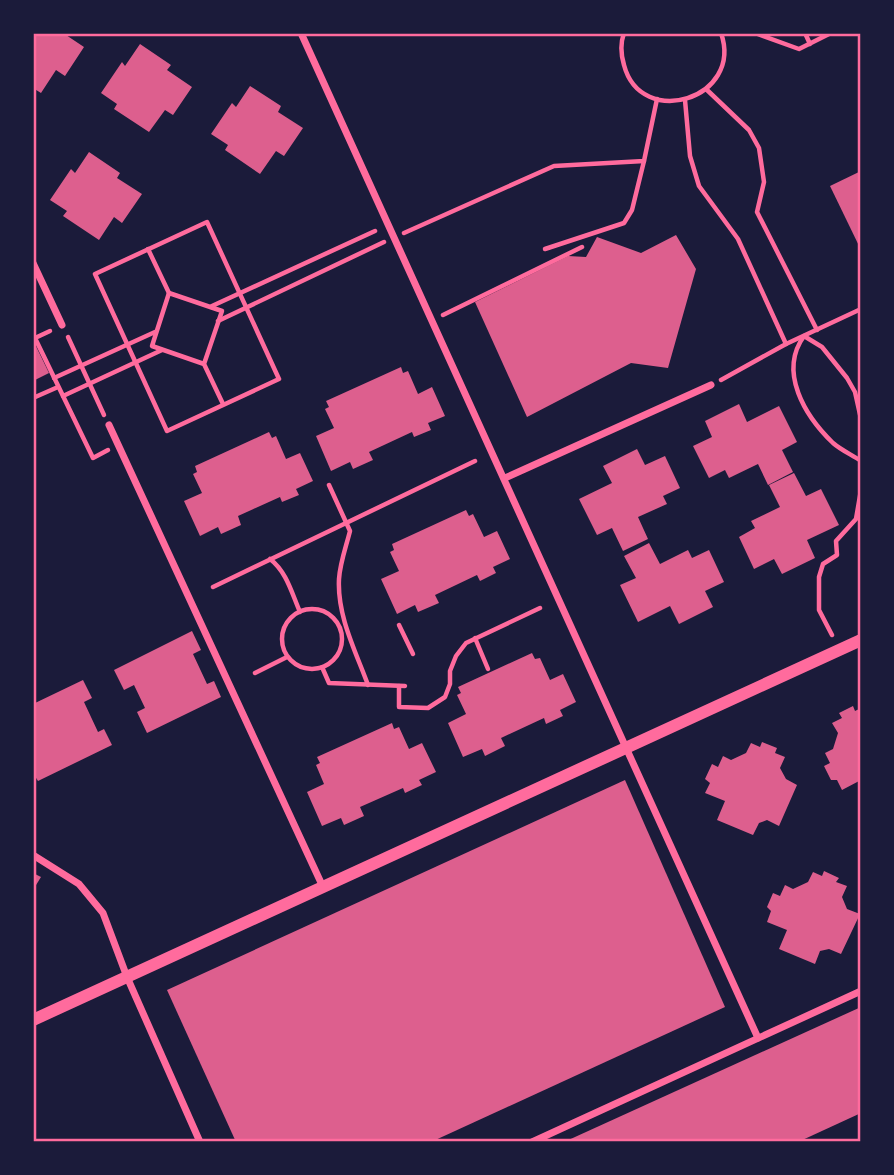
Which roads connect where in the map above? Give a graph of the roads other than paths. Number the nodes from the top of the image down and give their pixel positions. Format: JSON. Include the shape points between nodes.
{"nodes":[{"id":1,"x":301,"y":33,"type":"edge"},
{"id":2,"x":33,"y":263,"type":"edge"},
{"id":3,"x":62,"y":326,"type":"road end"},
{"id":4,"x":711,"y":385,"type":"road end"},
{"id":5,"x":109,"y":425,"type":"road end"},
{"id":6,"x":505,"y":478,"type":"junction"},
{"id":7,"x":861,"y":640,"type":"edge"},
{"id":8,"x":626,"y":747,"type":"junction"},
{"id":9,"x":33,"y":855,"type":"edge"},
{"id":10,"x":323,"y":887,"type":"junction"},
{"id":11,"x":127,"y":977,"type":"junction"},
{"id":12,"x":861,"y":991,"type":"edge"},
{"id":13,"x":33,"y":1020,"type":"edge"},
{"id":14,"x":758,"y":1038,"type":"junction"},
{"id":15,"x":200,"y":1142,"type":"edge"},
{"id":16,"x":532,"y":1142,"type":"edge"}],
"edges":[{"from":1,"to":6,"type":"street"},
{"from":2,"to":3,"type":"street"},
{"from":4,"to":6,"type":"street"},
{"from":5,"to":10,"type":"street"},
{"from":6,"to":8,"type":"street"},
{"from":7,"to":8,"type":"street"},
{"from":8,"to":10,"type":"street"},
{"from":8,"to":14,"type":"street"},
{"from":9,"to":11,"type":"street","via":[[79,884],[103,913]]},
{"from":10,"to":11,"type":"street"},
{"from":11,"to":13,"type":"street"},
{"from":11,"to":15,"type":"street"},
{"from":12,"to":14,"type":"street"},
{"from":14,"to":16,"type":"street"}]}
